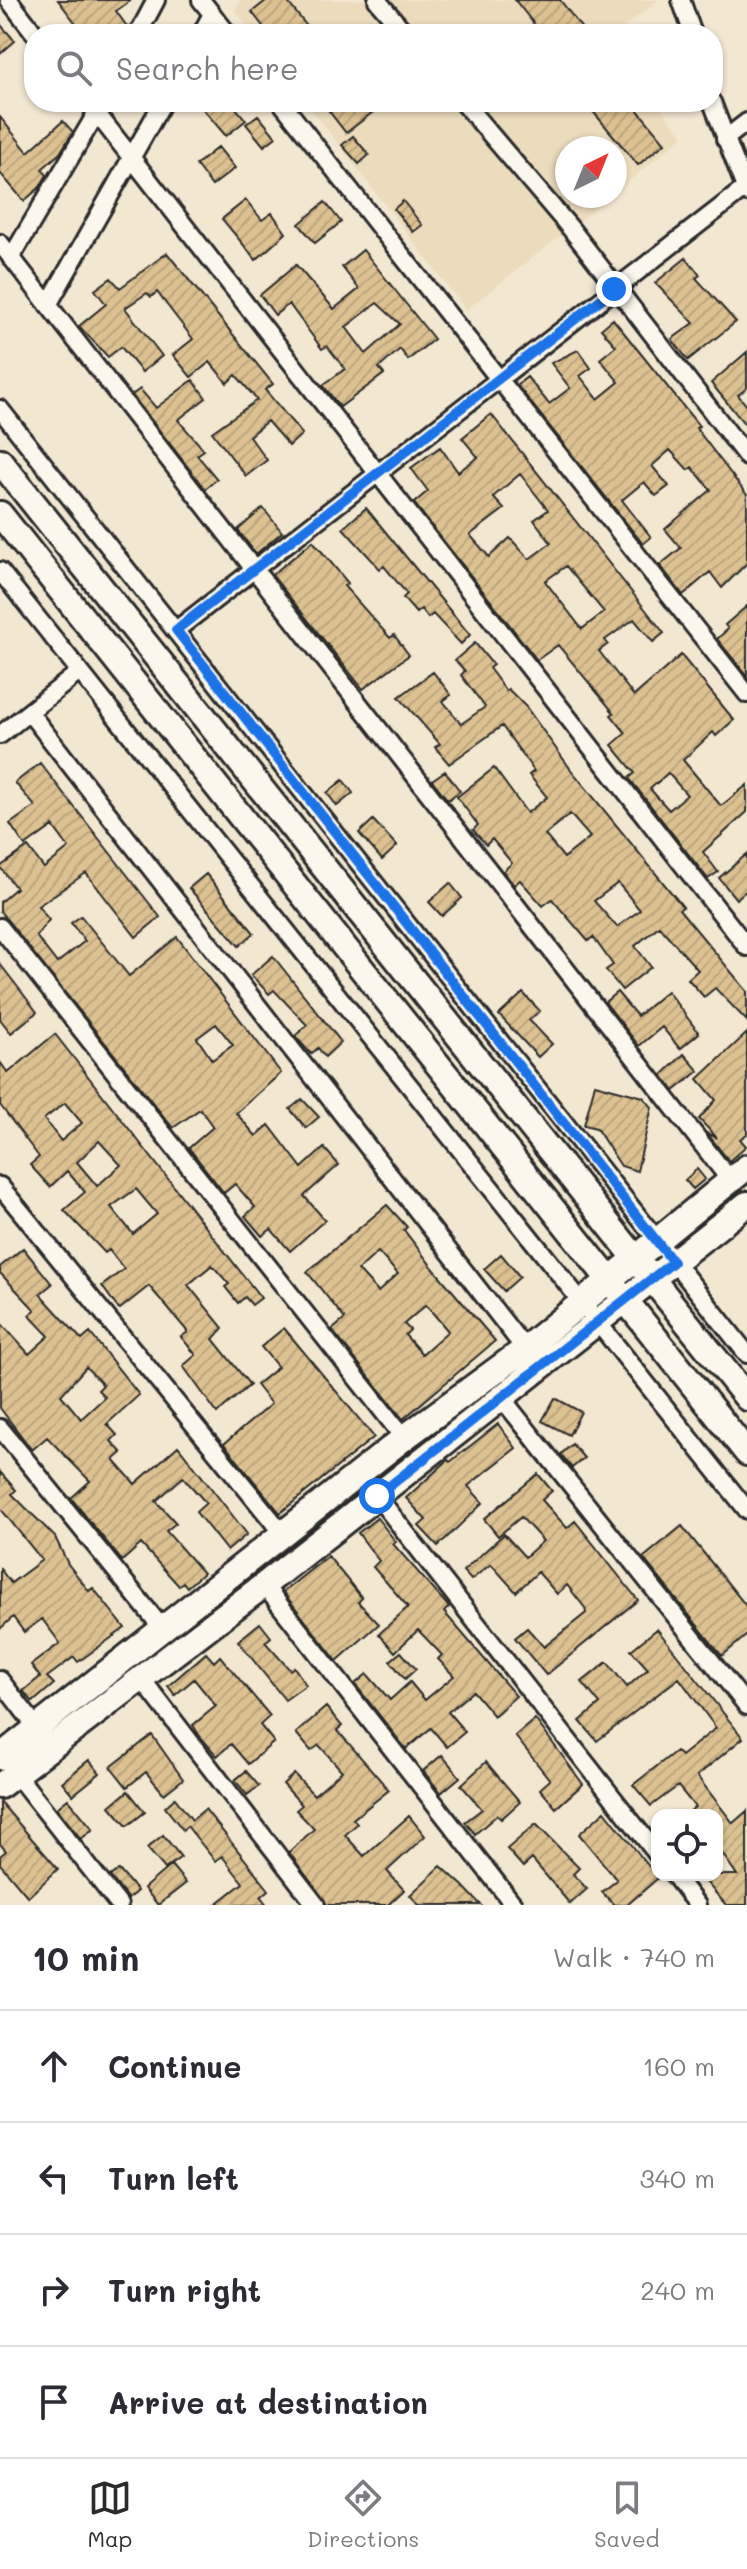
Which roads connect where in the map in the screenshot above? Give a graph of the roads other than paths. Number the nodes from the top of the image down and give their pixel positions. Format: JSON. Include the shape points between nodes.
{"nodes":[{"id":1,"x":9,"y":0,"type":"edge"},
{"id":2,"x":156,"y":0,"type":"edge"},
{"id":3,"x":201,"y":0,"type":"edge"},
{"id":4,"x":377,"y":0,"type":"edge"},
{"id":5,"x":681,"y":0,"type":"edge"},
{"id":6,"x":212,"y":14,"type":"junction"},
{"id":7,"x":27,"y":24,"type":"edge"},
{"id":8,"x":143,"y":24,"type":"edge"},
{"id":9,"x":206,"y":24,"type":"edge"},
{"id":10,"x":220,"y":24,"type":"edge"},
{"id":11,"x":397,"y":24,"type":"edge"},
{"id":12,"x":689,"y":24,"type":"edge"},
{"id":13,"x":93,"y":112,"type":"edge"},
{"id":14,"x":100,"y":112,"type":"edge"},
{"id":15,"x":157,"y":112,"type":"edge"},
{"id":16,"x":289,"y":112,"type":"edge"},
{"id":17,"x":472,"y":112,"type":"edge"},
{"id":18,"x":716,"y":112,"type":"edge"},
{"id":19,"x":747,"y":122,"type":"edge"},
{"id":20,"x":725,"y":139,"type":"junction"},
{"id":21,"x":131,"y":158,"type":"junction"},
{"id":22,"x":746,"y":191,"type":"edge"},
{"id":23,"x":0,"y":243,"type":"edge"},
{"id":24,"x":11,"y":258,"type":"junction"},
{"id":25,"x":614,"y":289,"type":"junction"},
{"id":26,"x":48,"y":305,"type":"junction"},
{"id":27,"x":500,"y":379,"type":"junction"},
{"id":28,"x":0,"y":409,"type":"edge"},
{"id":29,"x":747,"y":457,"type":"edge"},
{"id":30,"x":0,"y":461,"type":"edge"},
{"id":31,"x":378,"y":474,"type":"junction"},
{"id":32,"x":0,"y":514,"type":"edge"},
{"id":33,"x":256,"y":570,"type":"junction"},
{"id":34,"x":0,"y":571,"type":"edge"},
{"id":35,"x":176,"y":630,"type":"junction"},
{"id":36,"x":78,"y":673,"type":"junction"},
{"id":37,"x":747,"y":694,"type":"edge"},
{"id":38,"x":29,"y":712,"type":"junction"},
{"id":39,"x":0,"y":735,"type":"edge"},
{"id":40,"x":0,"y":927,"type":"edge"},
{"id":41,"x":747,"y":947,"type":"edge"},
{"id":42,"x":739,"y":1173,"type":"edge"},
{"id":43,"x":0,"y":1186,"type":"edge"},
{"id":44,"x":746,"y":1206,"type":"edge"},
{"id":45,"x":659,"y":1240,"type":"junction"},
{"id":46,"x":636,"y":1258,"type":"junction"},
{"id":47,"x":673,"y":1262,"type":"junction"},
{"id":48,"x":652,"y":1279,"type":"junction"},
{"id":49,"x":608,"y":1280,"type":"junction"},
{"id":50,"x":582,"y":1301,"type":"junction"},
{"id":51,"x":624,"y":1301,"type":"junction"},
{"id":52,"x":598,"y":1321,"type":"junction"},
{"id":53,"x":525,"y":1349,"type":"junction"},
{"id":54,"x":747,"y":1354,"type":"edge"},
{"id":55,"x":501,"y":1397,"type":"junction"},
{"id":56,"x":747,"y":1398,"type":"edge"},
{"id":57,"x":404,"y":1438,"type":"junction"},
{"id":58,"x":3,"y":1440,"type":"edge"},
{"id":59,"x":747,"y":1453,"type":"edge"},
{"id":60,"x":377,"y":1496,"type":"junction"},
{"id":61,"x":747,"y":1510,"type":"edge"},
{"id":62,"x":283,"y":1534,"type":"junction"},
{"id":63,"x":264,"y":1585,"type":"junction"},
{"id":64,"x":162,"y":1628,"type":"junction"},
{"id":65,"x":141,"y":1678,"type":"junction"},
{"id":66,"x":0,"y":1680,"type":"edge"},
{"id":67,"x":747,"y":1706,"type":"edge"},
{"id":68,"x":37,"y":1728,"type":"junction"},
{"id":69,"x":5,"y":1772,"type":"edge"},
{"id":70,"x":651,"y":1846,"type":"edge"},
{"id":71,"x":679,"y":1881,"type":"edge"},
{"id":72,"x":119,"y":1905,"type":"edge"},
{"id":73,"x":316,"y":1905,"type":"edge"},
{"id":74,"x":514,"y":1905,"type":"edge"},
{"id":75,"x":697,"y":1905,"type":"edge"}],
"edges":[{"from":1,"to":7,"type":"street"},
{"from":2,"to":8,"type":"street"},
{"from":3,"to":6,"type":"street"},
{"from":4,"to":11,"type":"street"},
{"from":5,"to":12,"type":"street"},
{"from":6,"to":9,"type":"street"},
{"from":6,"to":10,"type":"street"},
{"from":13,"to":24,"type":"street"},
{"from":14,"to":21,"type":"street"},
{"from":15,"to":21,"type":"street"},
{"from":16,"to":27,"type":"street"},
{"from":17,"to":25,"type":"street","via":[[571,229]]},
{"from":18,"to":20,"type":"street"},
{"from":19,"to":20,"type":"street"},
{"from":20,"to":22,"type":"street"},
{"from":21,"to":26,"type":"street"},
{"from":21,"to":31,"type":"street"},
{"from":22,"to":25,"type":"street"},
{"from":23,"to":24,"type":"street"},
{"from":24,"to":26,"type":"street"},
{"from":25,"to":27,"type":"street"},
{"from":25,"to":29,"type":"street"},
{"from":26,"to":33,"type":"street"},
{"from":27,"to":31,"type":"street"},
{"from":27,"to":37,"type":"street"},
{"from":28,"to":35,"type":"street"},
{"from":30,"to":46,"type":"main road"},
{"from":31,"to":33,"type":"street"},
{"from":31,"to":41,"type":"street"},
{"from":32,"to":49,"type":"main road"},
{"from":33,"to":35,"type":"street"},
{"from":33,"to":42,"type":"street"},
{"from":34,"to":36,"type":"street"},
{"from":35,"to":45,"type":"street"},
{"from":36,"to":38,"type":"street"},
{"from":36,"to":50,"type":"street"},
{"from":38,"to":39,"type":"street"},
{"from":38,"to":53,"type":"street"},
{"from":40,"to":57,"type":"street"},
{"from":42,"to":45,"type":"main road"},
{"from":43,"to":62,"type":"street"},
{"from":44,"to":47,"type":"main road"},
{"from":45,"to":46,"type":"main road"},
{"from":45,"to":47,"type":"street"},
{"from":46,"to":48,"type":"main road"},
{"from":46,"to":49,"type":"main road"},
{"from":47,"to":48,"type":"main road"},
{"from":47,"to":54,"type":"street"},
{"from":48,"to":51,"type":"main road"},
{"from":48,"to":56,"type":"main road"},
{"from":49,"to":50,"type":"main road"},
{"from":49,"to":51,"type":"main road"},
{"from":50,"to":52,"type":"street"},
{"from":50,"to":53,"type":"main road"},
{"from":51,"to":52,"type":"main road"},
{"from":51,"to":59,"type":"main road"},
{"from":52,"to":55,"type":"main road"},
{"from":52,"to":61,"type":"street"},
{"from":53,"to":57,"type":"main road"},
{"from":55,"to":60,"type":"main road"},
{"from":55,"to":67,"type":"street"},
{"from":57,"to":62,"type":"main road"},
{"from":58,"to":64,"type":"street"},
{"from":60,"to":63,"type":"main road"},
{"from":60,"to":70,"type":"street"},
{"from":62,"to":64,"type":"main road"},
{"from":63,"to":65,"type":"main road"},
{"from":63,"to":74,"type":"street"},
{"from":64,"to":68,"type":"main road"},
{"from":65,"to":69,"type":"main road"},
{"from":65,"to":73,"type":"street"},
{"from":66,"to":68,"type":"street"},
{"from":68,"to":69,"type":"main road"},
{"from":69,"to":72,"type":"street"},
{"from":71,"to":75,"type":"street"}]}
